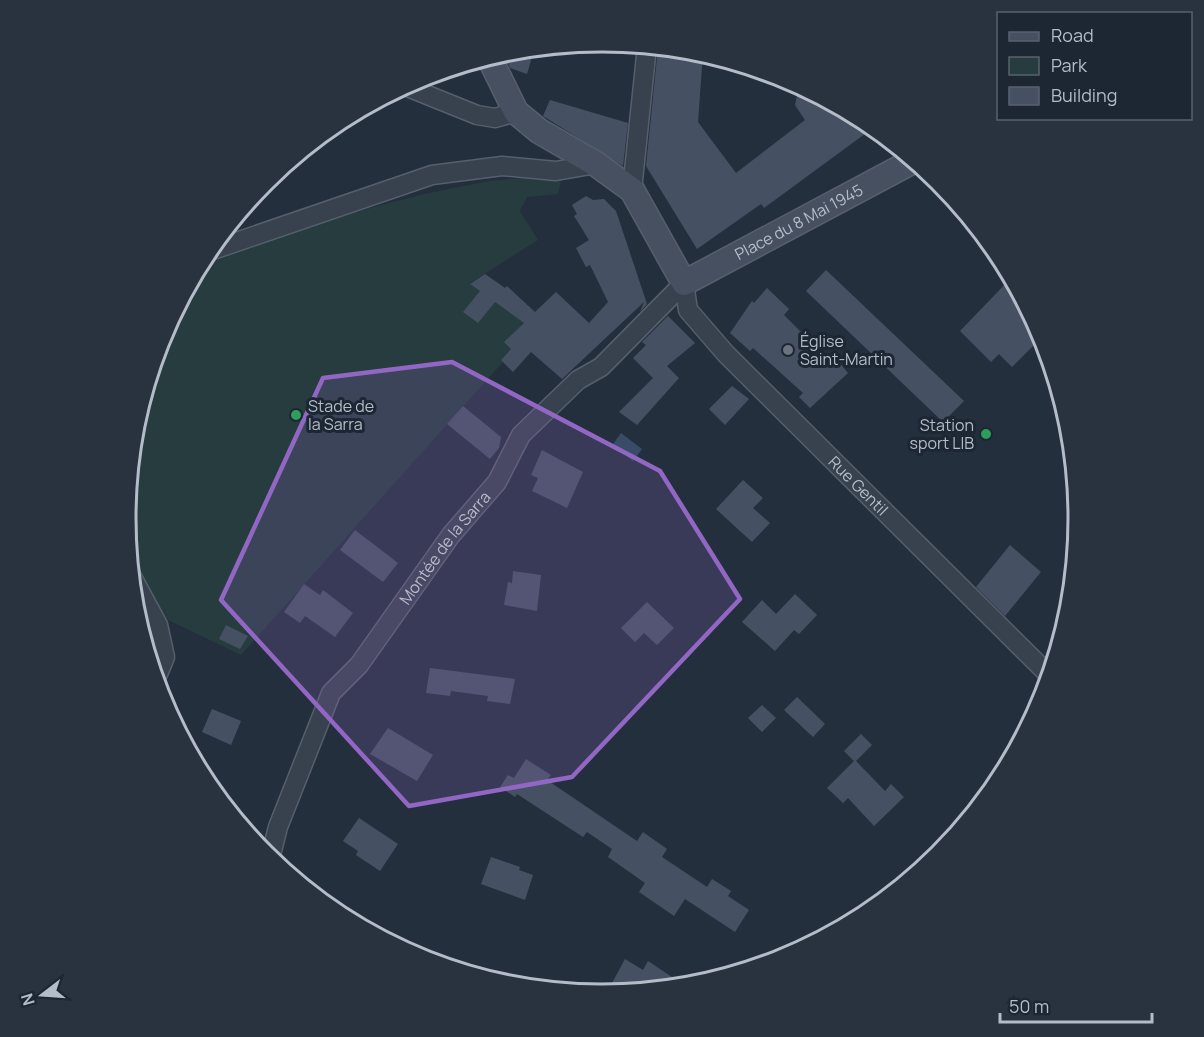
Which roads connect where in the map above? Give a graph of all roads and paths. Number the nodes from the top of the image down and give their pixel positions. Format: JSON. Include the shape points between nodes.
{"nodes":[{"id":1,"x":646,"y":54,"type":"edge"},
{"id":2,"x":493,"y":65,"type":"edge"},
{"id":3,"x":417,"y":91,"type":"edge"},
{"id":4,"x":516,"y":112,"type":"junction"},
{"id":5,"x":596,"y":164,"type":"junction"},
{"id":6,"x":905,"y":164,"type":"edge"},
{"id":7,"x":632,"y":190,"type":"junction"},
{"id":8,"x":225,"y":246,"type":"edge"},
{"id":9,"x":684,"y":283,"type":"junction"},
{"id":10,"x":143,"y":597,"type":"edge"},
{"id":11,"x":161,"y":668,"type":"edge"},
{"id":12,"x":1043,"y":669,"type":"edge"},
{"id":13,"x":273,"y":849,"type":"edge"}],
"edges":[{"from":1,"to":7,"type":"street"},
{"from":2,"to":4,"type":"street"},
{"from":3,"to":4,"type":"street","via":[[477,115],[495,118]]},
{"from":4,"to":5,"type":"street","via":[[539,131]]},
{"from":5,"to":7,"type":"street"},
{"from":5,"to":8,"type":"street","via":[[556,171],[502,166],[432,175]]},
{"from":6,"to":9,"type":"street","name":"Place du 8 Mai 1945"},
{"from":7,"to":9,"type":"street"},
{"from":9,"to":12,"type":"street","name":"Rue Gentil","via":[[688,310],[726,354]]},
{"from":9,"to":13,"type":"street","name":"Montée de la Sarra","via":[[601,367],[578,380],[520,435],[498,482],[451,535],[359,665],[331,693]]},
{"from":10,"to":11,"type":"street","via":[[158,625],[165,657]]}]}
